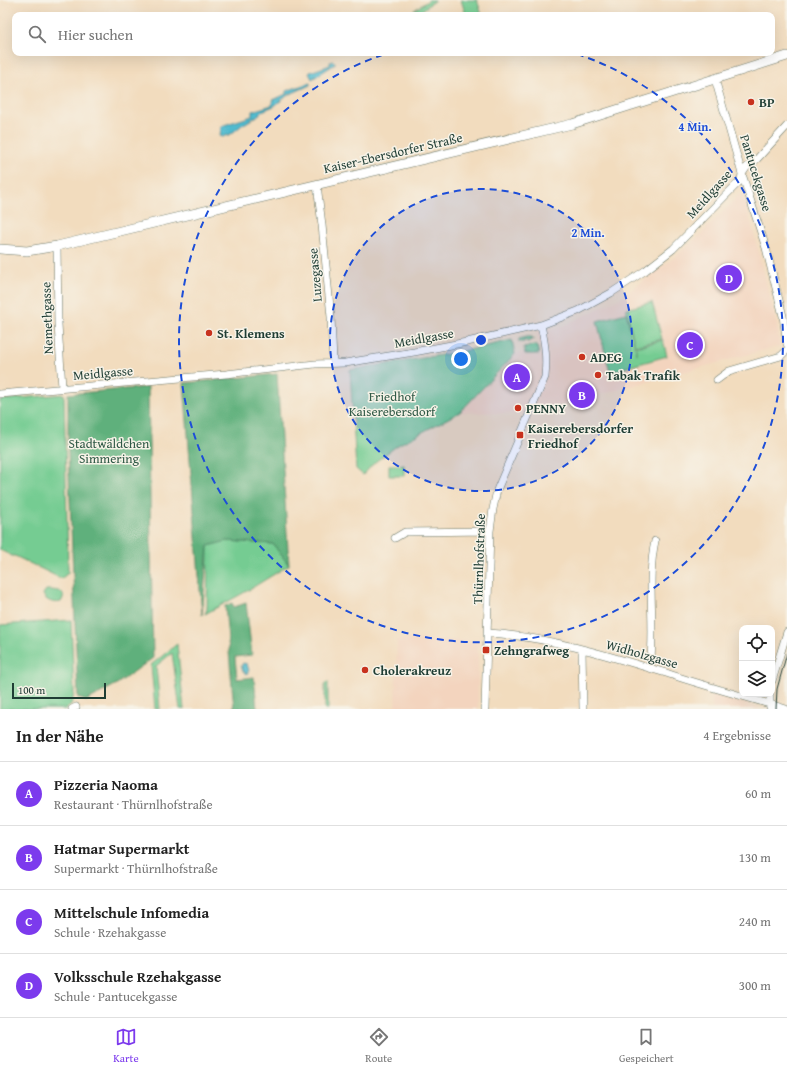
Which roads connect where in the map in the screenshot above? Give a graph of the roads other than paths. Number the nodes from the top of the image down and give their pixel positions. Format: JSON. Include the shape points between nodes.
{"nodes":[{"id":1,"x":787,"y":56,"type":"edge"},
{"id":2,"x":715,"y":79,"type":"junction"},
{"id":3,"x":787,"y":126,"type":"edge"},
{"id":4,"x":742,"y":174,"type":"junction"},
{"id":5,"x":316,"y":185,"type":"junction"},
{"id":6,"x":57,"y":246,"type":"junction"},
{"id":7,"x":0,"y":248,"type":"edge"},
{"id":8,"x":541,"y":325,"type":"junction"},
{"id":9,"x":787,"y":344,"type":"edge"},
{"id":10,"x":787,"y":350,"type":"edge"},
{"id":11,"x":333,"y":362,"type":"junction"},
{"id":12,"x":717,"y":380,"type":"dead end"},
{"id":13,"x":62,"y":388,"type":"junction"},
{"id":14,"x":0,"y":394,"type":"edge"},
{"id":15,"x":490,"y":531,"type":"junction"},
{"id":16,"x":395,"y":538,"type":"dead end"},
{"id":17,"x":655,"y":541,"type":"dead end"},
{"id":18,"x":787,"y":632,"type":"edge"},
{"id":19,"x":488,"y":633,"type":"junction"},
{"id":20,"x":785,"y":643,"type":"edge"},
{"id":21,"x":582,"y":649,"type":"junction"},
{"id":22,"x":650,"y":668,"type":"junction"},
{"id":23,"x":775,"y":672,"type":"edge"},
{"id":24,"x":770,"y":706,"type":"edge"},
{"id":25,"x":486,"y":709,"type":"edge"},
{"id":26,"x":583,"y":709,"type":"edge"},
{"id":27,"x":786,"y":709,"type":"edge"}],
"edges":[{"from":1,"to":2,"type":"main road","name":"Kaiser-Ebersdorfer Straße"},
{"from":2,"to":4,"type":"street","name":"Pantucekgasse"},
{"from":2,"to":5,"type":"main road","name":"Kaiser-Ebersdorfer Straße","via":[[572,124]]},
{"from":3,"to":4,"type":"street","name":"Meidlgasse"},
{"from":4,"to":8,"type":"street","name":"Meidlgasse","via":[[741,180],[704,219],[673,249],[646,270],[578,311]]},
{"from":4,"to":9,"type":"street","name":"Pantucekgasse","via":[[774,278]]},
{"from":5,"to":6,"type":"main road","name":"Kaiser-Ebersdorfer Straße"},
{"from":5,"to":11,"type":"street","name":"Luzegasse","via":[[331,317]]},
{"from":6,"to":7,"type":"main road","name":"Kaiser-Ebersdorfer Straße","via":[[26,251]]},
{"from":6,"to":13,"type":"street","name":"Nemethgasse"},
{"from":8,"to":11,"type":"street","name":"Meidlgasse","via":[[414,352],[345,363]]},
{"from":8,"to":15,"type":"street","name":"Thürnlhofstraße","via":[[546,353],[545,377],[497,490]]},
{"from":10,"to":12,"type":"street","via":[[781,356],[729,371]]},
{"from":11,"to":13,"type":"street","name":"Meidlgasse"},
{"from":13,"to":14,"type":"street","name":"Meidlgasse"},
{"from":15,"to":16,"type":"street","via":[[405,532]]},
{"from":15,"to":19,"type":"street","name":"Thürnlhofstraße"},
{"from":17,"to":22,"type":"street","via":[[651,558],[653,650]]},
{"from":18,"to":20,"type":"street"},
{"from":19,"to":21,"type":"street","name":"Widholzgasse","via":[[548,641]]},
{"from":19,"to":25,"type":"street","name":"Thürnlhofstraße"},
{"from":20,"to":23,"type":"street"},
{"from":21,"to":22,"type":"street","name":"Widholzgasse"},
{"from":21,"to":26,"type":"street"},
{"from":22,"to":24,"type":"street","name":"Widholzgasse"},
{"from":24,"to":27,"type":"street","name":"Widholzgasse"}]}
